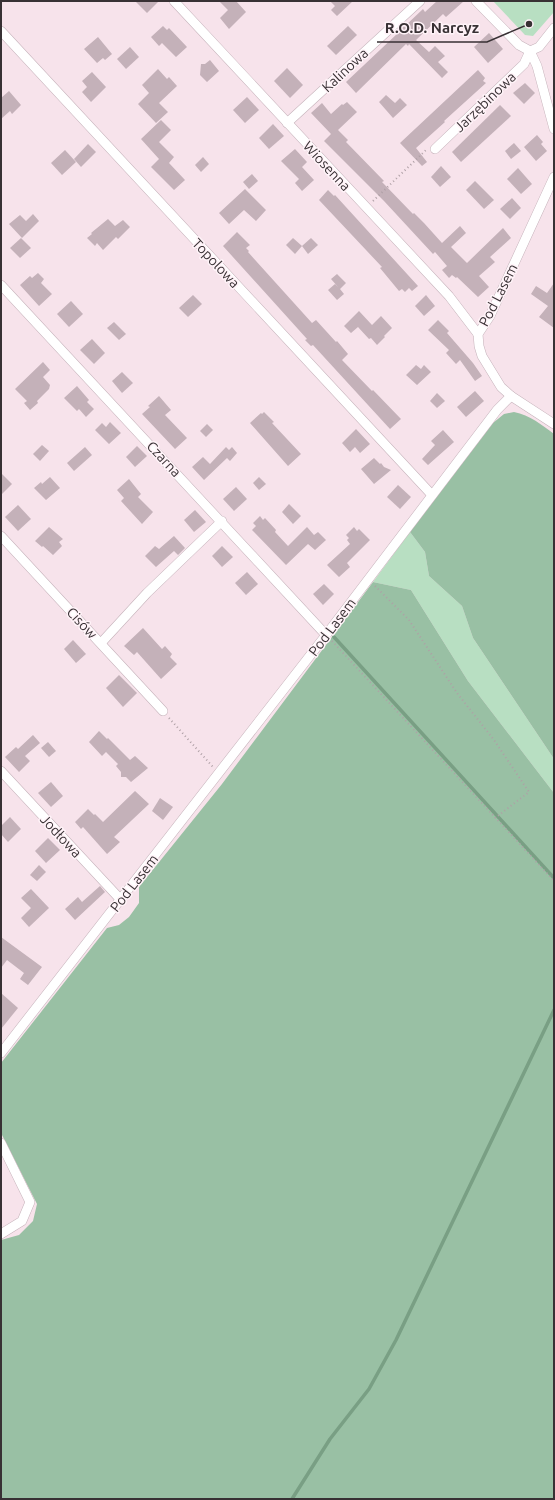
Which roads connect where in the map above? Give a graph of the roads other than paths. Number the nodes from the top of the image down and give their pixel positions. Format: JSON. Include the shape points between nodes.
{"nodes":[{"id":1,"x":174,"y":1,"type":"edge"},
{"id":2,"x":420,"y":1,"type":"edge"},
{"id":3,"x":476,"y":1,"type":"edge"},
{"id":4,"x":554,"y":28,"type":"edge"},
{"id":5,"x":1,"y":31,"type":"edge"},
{"id":6,"x":530,"y":51,"type":"junction"},
{"id":7,"x":287,"y":123,"type":"junction"},
{"id":8,"x":554,"y":128,"type":"edge"},
{"id":9,"x":435,"y":149,"type":"road end"},
{"id":10,"x":554,"y":177,"type":"edge"},
{"id":11,"x":1,"y":285,"type":"edge"},
{"id":12,"x":478,"y":334,"type":"junction"},
{"id":13,"x":511,"y":396,"type":"junction"},
{"id":14,"x":554,"y":424,"type":"edge"},
{"id":15,"x":432,"y":495,"type":"junction"},
{"id":16,"x":222,"y":521,"type":"junction"},
{"id":17,"x":1,"y":536,"type":"edge"},
{"id":18,"x":326,"y":635,"type":"junction"},
{"id":19,"x":101,"y":643,"type":"junction"},
{"id":20,"x":163,"y":711,"type":"road end"},
{"id":21,"x":1,"y":772,"type":"edge"},
{"id":22,"x":121,"y":900,"type":"junction"},
{"id":23,"x":1,"y":1053,"type":"edge"},
{"id":24,"x":1,"y":1143,"type":"edge"},
{"id":25,"x":1,"y":1234,"type":"edge"}],
"edges":[{"from":1,"to":7,"type":"street","name":"Wiosenna"},
{"from":2,"to":7,"type":"street","name":"Kalinowa"},
{"from":3,"to":6,"type":"street","via":[[519,45]]},
{"from":4,"to":6,"type":"street","via":[[539,47]]},
{"from":5,"to":15,"type":"street","name":"Topolowa"},
{"from":6,"to":8,"type":"street","via":[[537,66]]},
{"from":6,"to":9,"type":"street","name":"Jarzębinowa","via":[[524,64]]},
{"from":7,"to":12,"type":"street","name":"Wiosenna","via":[[449,296]]},
{"from":10,"to":12,"type":"street","name":"Pod Lasem","via":[[490,316]]},
{"from":11,"to":16,"type":"street","name":"Czarna"},
{"from":12,"to":13,"type":"street","name":"Pod Lasem","via":[[482,356],[501,387]]},
{"from":13,"to":14,"type":"street"},
{"from":13,"to":15,"type":"street","name":"Pod Lasem","via":[[497,410]]},
{"from":15,"to":18,"type":"street","name":"Pod Lasem"},
{"from":16,"to":18,"type":"street","name":"Czarna"},
{"from":16,"to":19,"type":"street","via":[[147,593]]},
{"from":17,"to":19,"type":"street","name":"Cisów"},
{"from":18,"to":22,"type":"street","name":"Pod Lasem"},
{"from":19,"to":20,"type":"street","name":"Cisów"},
{"from":21,"to":22,"type":"street","name":"Jodłowa"},
{"from":22,"to":23,"type":"street","name":"Pod Lasem"},
{"from":24,"to":25,"type":"street","via":[[30,1202],[22,1221]]}]}
